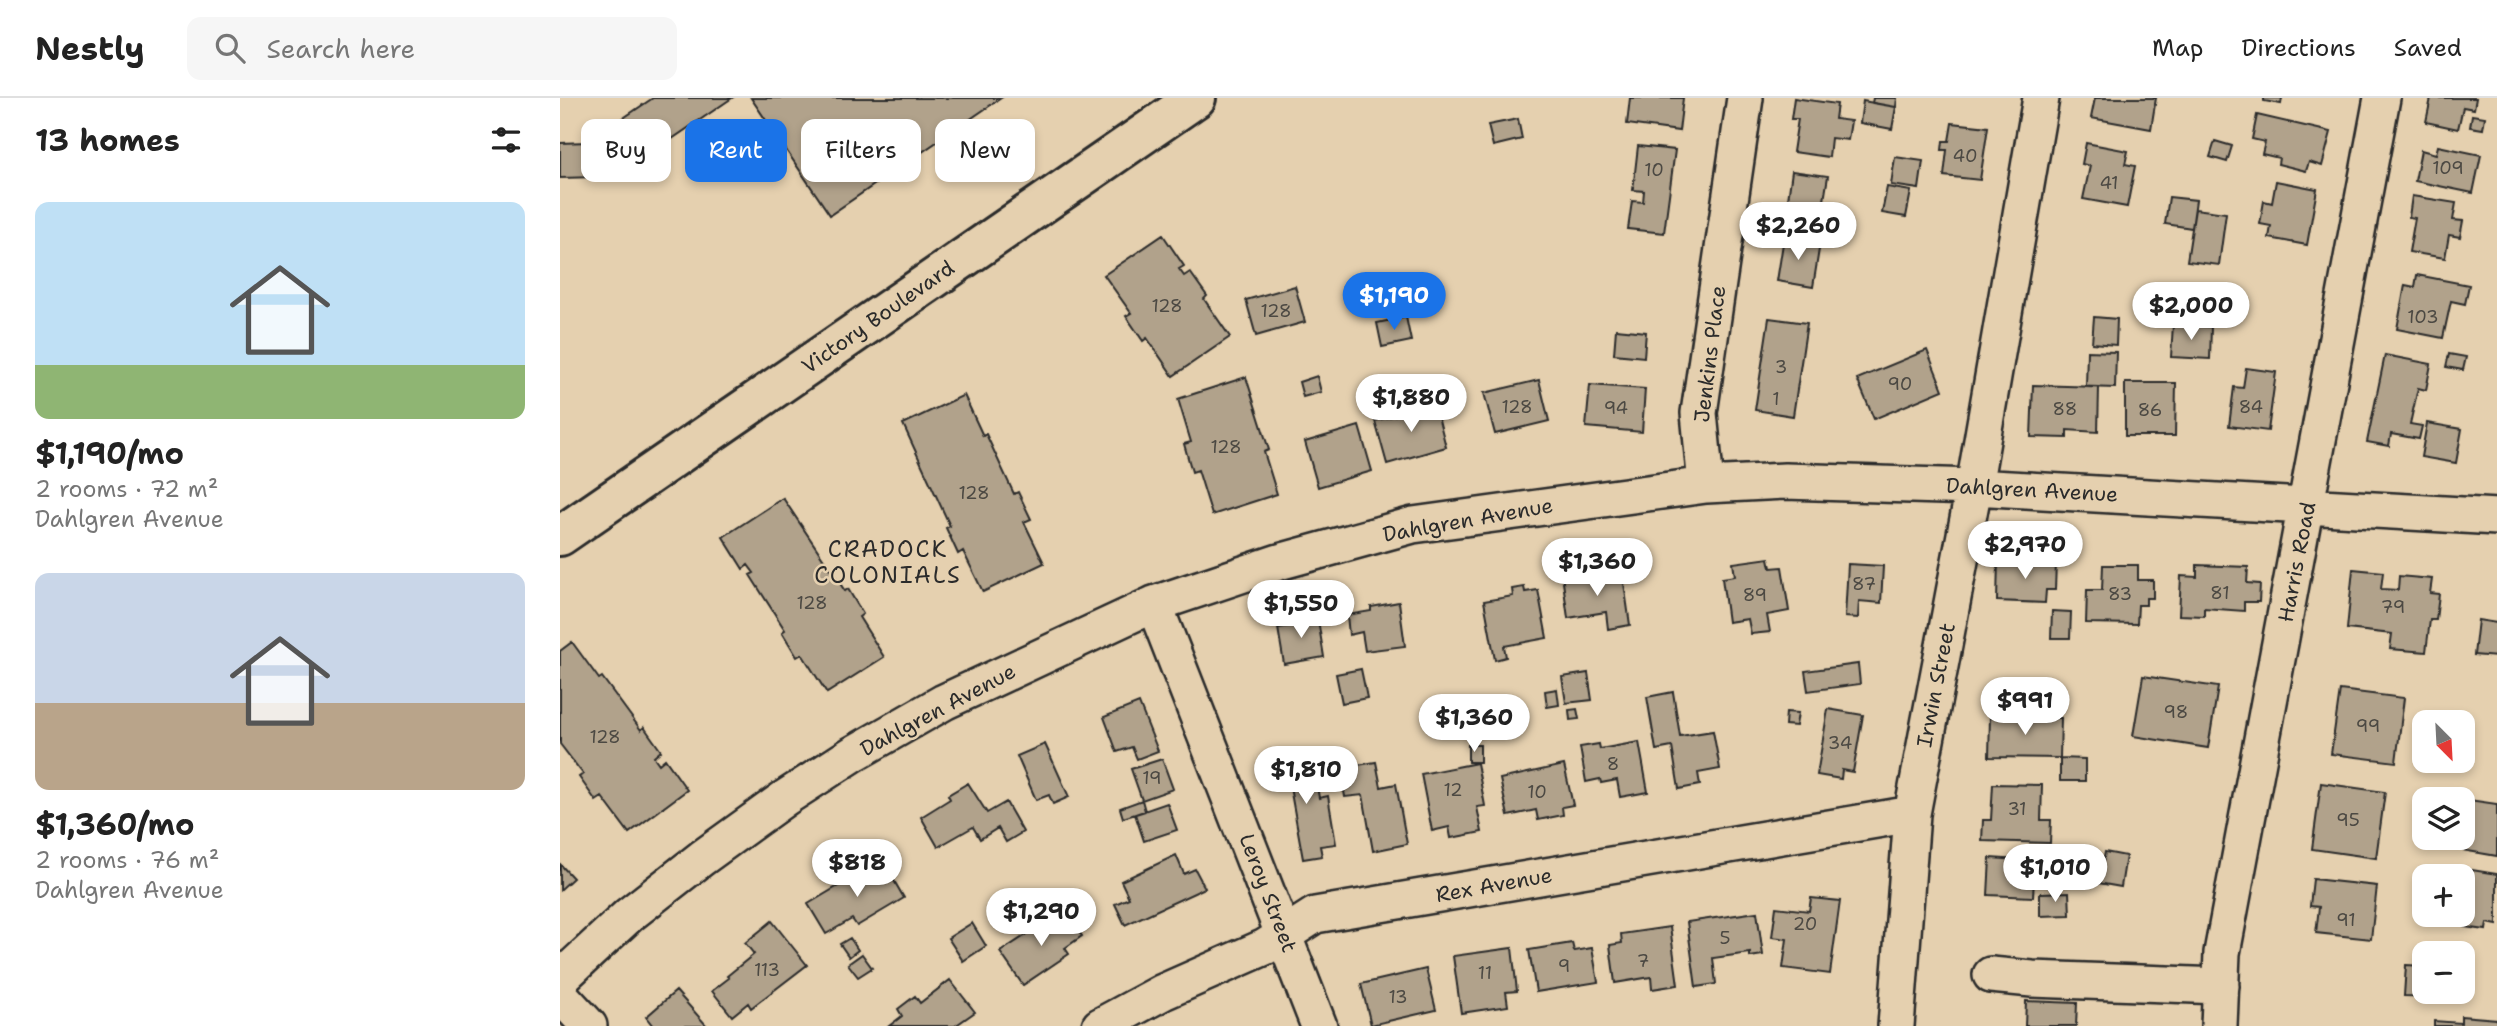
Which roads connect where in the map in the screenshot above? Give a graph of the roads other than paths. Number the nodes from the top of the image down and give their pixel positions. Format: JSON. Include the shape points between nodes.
{"nodes":[{"id":1,"x":1196,"y":98,"type":"edge"},
{"id":2,"x":1745,"y":98,"type":"edge"},
{"id":3,"x":2041,"y":98,"type":"edge"},
{"id":4,"x":2382,"y":98,"type":"edge"},
{"id":5,"x":1706,"y":485,"type":"junction"},
{"id":6,"x":1974,"y":487,"type":"junction"},
{"id":7,"x":2308,"y":505,"type":"junction"},
{"id":8,"x":2497,"y":517,"type":"edge"},
{"id":9,"x":560,"y":536,"type":"edge"},
{"id":10,"x":1154,"y":604,"type":"junction"},
{"id":11,"x":1912,"y":814,"type":"junction"},
{"id":12,"x":1284,"y":934,"type":"junction"},
{"id":13,"x":1991,"y":975,"type":"dead end"},
{"id":14,"x":560,"y":979,"type":"edge"},
{"id":15,"x":2221,"y":986,"type":"junction"},
{"id":16,"x":560,"y":995,"type":"edge"},
{"id":17,"x":589,"y":1026,"type":"edge"},
{"id":18,"x":1100,"y":1026,"type":"edge"},
{"id":19,"x":1319,"y":1026,"type":"edge"},
{"id":20,"x":1896,"y":1026,"type":"edge"},
{"id":21,"x":2219,"y":1026,"type":"edge"}],
"edges":[{"from":1,"to":9,"type":"main road","name":"Victory Boulevard"},
{"from":2,"to":5,"type":"street","name":"Jenkins Place","via":[[1699,413]]},
{"from":3,"to":6,"type":"street","name":"Irwin Street"},
{"from":4,"to":7,"type":"street","name":"Harris Road"},
{"from":5,"to":6,"type":"street","name":"Dahlgren Avenue","via":[[1785,481]]},
{"from":5,"to":10,"type":"street","name":"Dahlgren Avenue","via":[[1413,525],[1279,562]]},
{"from":6,"to":7,"type":"street","name":"Dahlgren Avenue"},
{"from":6,"to":11,"type":"street","name":"Irwin Street"},
{"from":7,"to":8,"type":"street","name":"Dahlgren Avenue"},
{"from":7,"to":15,"type":"street","name":"Harris Road","via":[[2222,953]]},
{"from":10,"to":12,"type":"street","name":"Leroy Street"},
{"from":10,"to":14,"type":"street","name":"Dahlgren Avenue","via":[[944,702],[853,754],[702,858],[629,915]]},
{"from":11,"to":12,"type":"street","name":"Rex Avenue","via":[[1315,915]]},
{"from":11,"to":20,"type":"street","name":"Irwin Street"},
{"from":12,"to":18,"type":"street","name":"Rex Avenue"},
{"from":12,"to":19,"type":"street","name":"Leroy Street"},
{"from":13,"to":15,"type":"street"},
{"from":15,"to":21,"type":"street","name":"Harris Road"},
{"from":16,"to":17,"type":"street"}]}
